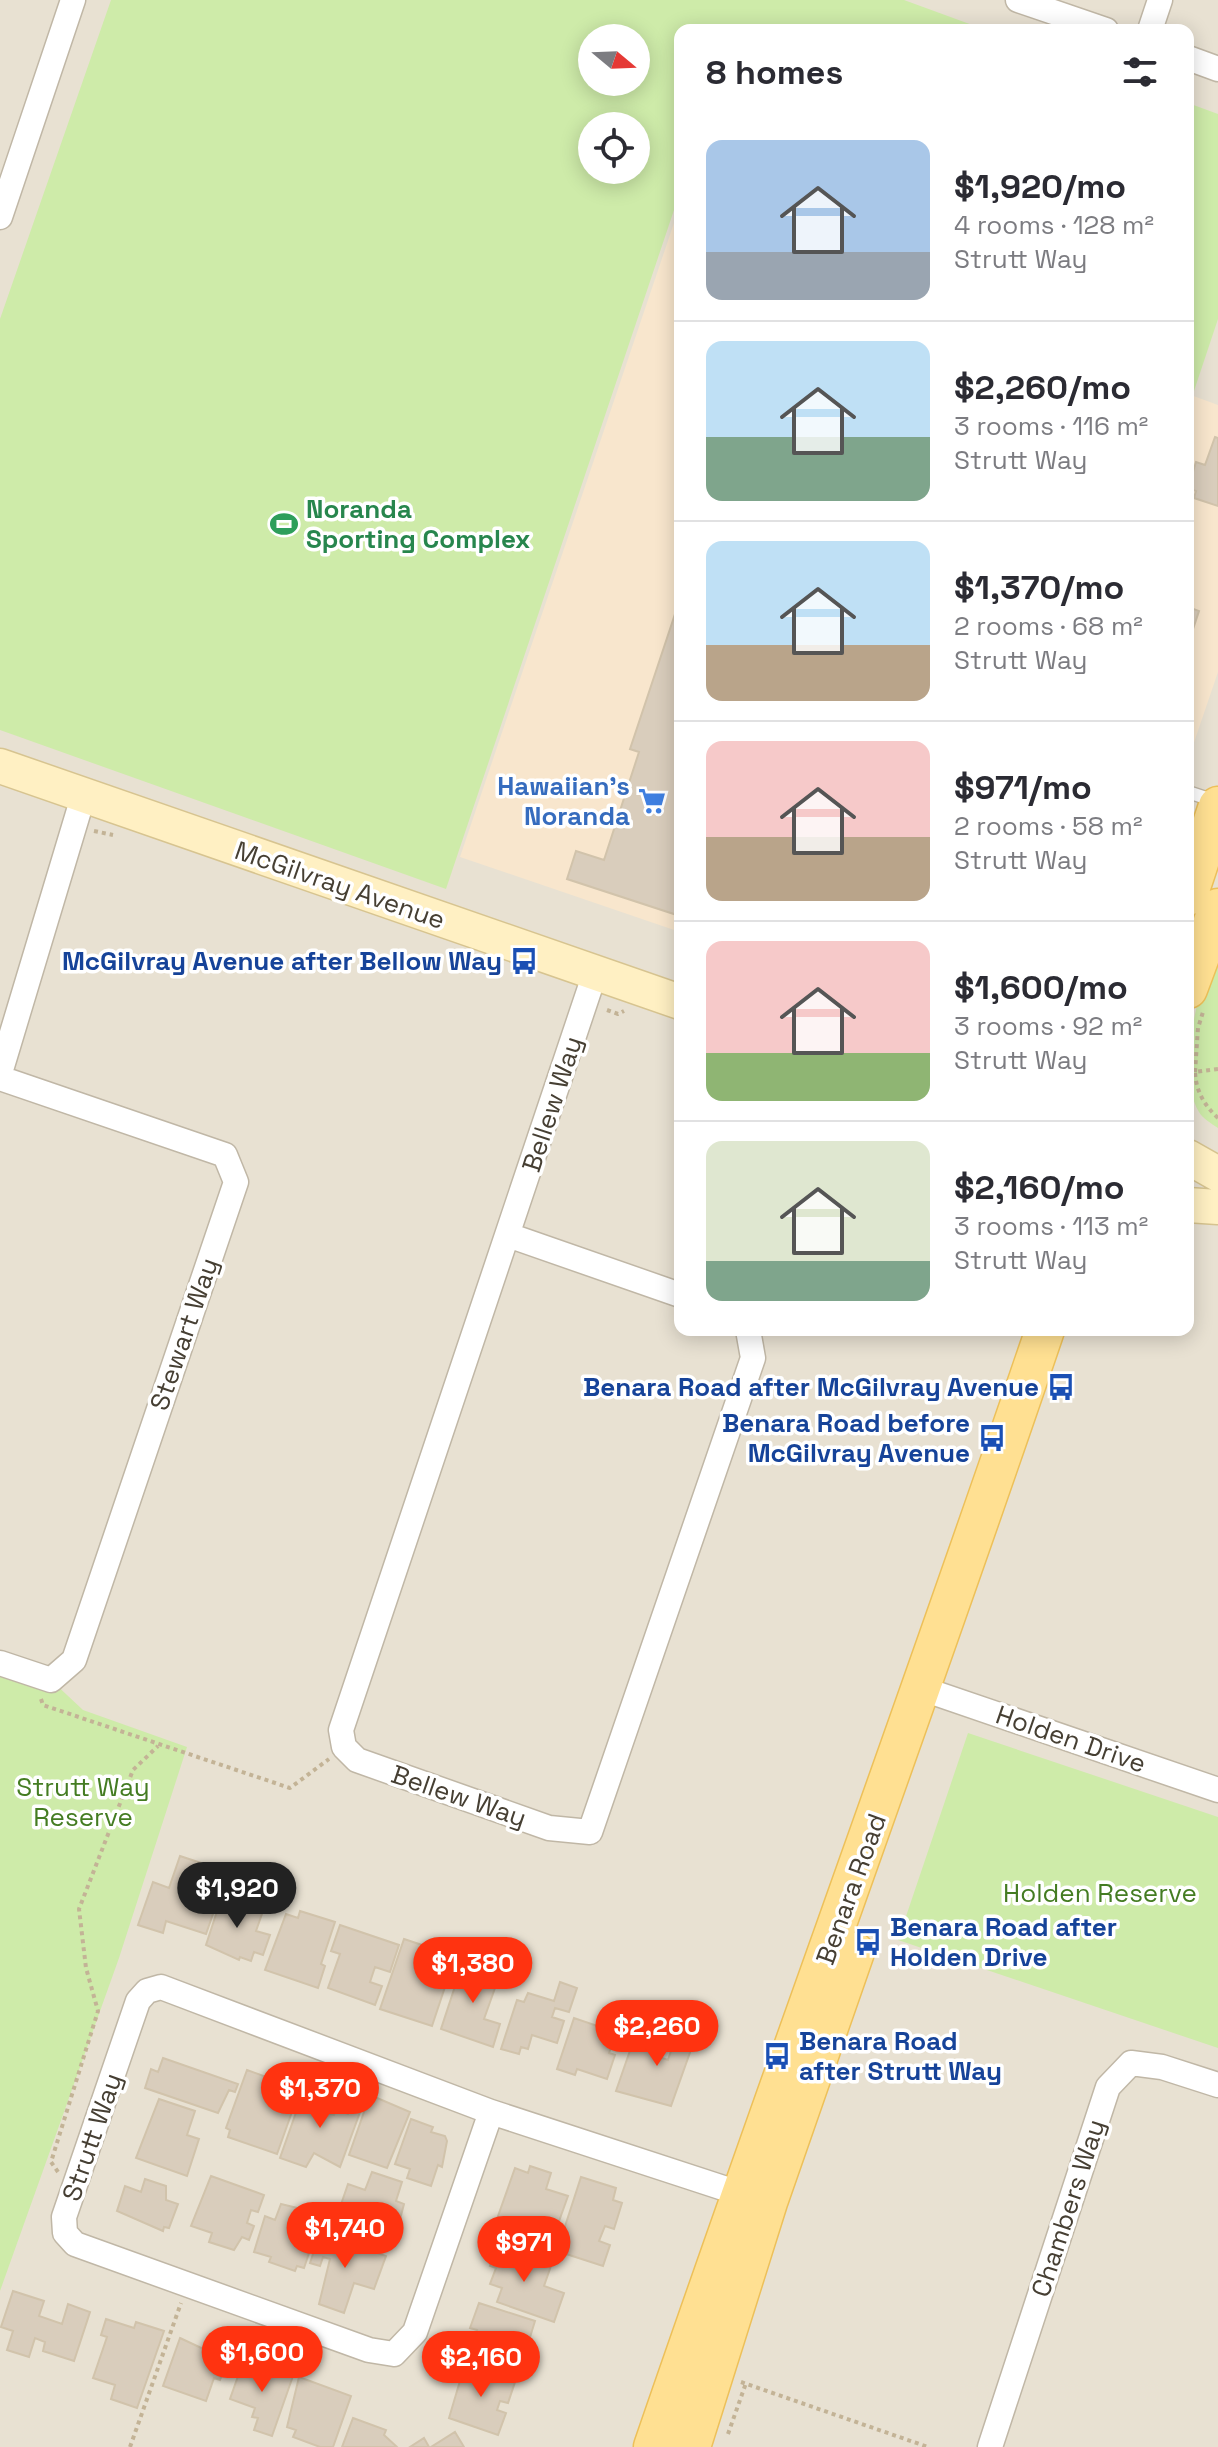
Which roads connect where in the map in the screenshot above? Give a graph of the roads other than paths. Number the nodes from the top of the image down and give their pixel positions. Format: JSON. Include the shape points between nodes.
{"nodes":[{"id":1,"x":73,"y":0,"type":"edge"},
{"id":2,"x":1018,"y":0,"type":"edge"},
{"id":3,"x":1160,"y":0,"type":"edge"},
{"id":4,"x":1088,"y":24,"type":"edge"},
{"id":5,"x":1152,"y":24,"type":"edge"},
{"id":6,"x":1194,"y":60,"type":"edge"},
{"id":7,"x":1218,"y":69,"type":"edge"},
{"id":8,"x":0,"y":217,"type":"edge"},
{"id":9,"x":0,"y":766,"type":"edge"},
{"id":10,"x":1194,"y":794,"type":"edge"},
{"id":11,"x":83,"y":797,"type":"junction"},
{"id":12,"x":1218,"y":804,"type":"edge"},
{"id":13,"x":1194,"y":878,"type":"edge"},
{"id":14,"x":1218,"y":908,"type":"edge"},
{"id":15,"x":595,"y":973,"type":"junction"},
{"id":16,"x":1197,"y":996,"type":"edge"},
{"id":17,"x":674,"y":1000,"type":"edge"},
{"id":18,"x":0,"y":1076,"type":"edge"},
{"id":19,"x":1194,"y":1160,"type":"edge"},
{"id":20,"x":1218,"y":1174,"type":"edge"},
{"id":21,"x":1194,"y":1205,"type":"edge"},
{"id":22,"x":1218,"y":1207,"type":"edge"},
{"id":23,"x":508,"y":1235,"type":"junction"},
{"id":24,"x":674,"y":1293,"type":"edge"},
{"id":25,"x":749,"y":1336,"type":"edge"},
{"id":26,"x":1043,"y":1336,"type":"edge"},
{"id":27,"x":1070,"y":1336,"type":"edge"},
{"id":28,"x":0,"y":1663,"type":"edge"},
{"id":29,"x":934,"y":1692,"type":"junction"},
{"id":30,"x":1216,"y":1783,"type":"edge"},
{"id":31,"x":1218,"y":2085,"type":"edge"},
{"id":32,"x":491,"y":2112,"type":"junction"},
{"id":33,"x":754,"y":2198,"type":"junction"},
{"id":34,"x":653,"y":2447,"type":"edge"},
{"id":35,"x":691,"y":2447,"type":"edge"},
{"id":36,"x":990,"y":2447,"type":"edge"}],
"edges":[{"from":1,"to":8,"type":"street"},
{"from":2,"to":4,"type":"street"},
{"from":3,"to":5,"type":"street"},
{"from":6,"to":7,"type":"street"},
{"from":9,"to":11,"type":"main road","name":"McGilvray Avenue"},
{"from":10,"to":12,"type":"lane"},
{"from":11,"to":15,"type":"main road","name":"McGilvray Avenue"},
{"from":11,"to":18,"type":"street","name":"Stewart Way"},
{"from":12,"to":13,"type":"main road"},
{"from":14,"to":16,"type":"main road"},
{"from":15,"to":17,"type":"main road","name":"McGilvray Avenue"},
{"from":15,"to":23,"type":"street","name":"Bellew Way"},
{"from":18,"to":28,"type":"street","name":"Stewart Way","via":[[225,1155],[236,1182],[74,1660],[51,1680]]},
{"from":19,"to":20,"type":"main road"},
{"from":21,"to":22,"type":"main road"},
{"from":23,"to":24,"type":"street"},
{"from":23,"to":25,"type":"street","name":"Bellew Way","via":[[341,1730],[344,1747],[357,1760],[549,1828],[590,1832],[753,1358]]},
{"from":26,"to":29,"type":"main road","name":"Benara Road"},
{"from":27,"to":29,"type":"main road","name":"Benara Road"},
{"from":29,"to":30,"type":"street","name":"Holden Drive"},
{"from":29,"to":33,"type":"main road","name":"Benara Road"},
{"from":31,"to":36,"type":"street","name":"Chambers Way","via":[[1131,2063],[1108,2087]]},
{"from":32,"to":32,"type":"street","name":"Strutt Way","via":[[415,2332],[394,2354],[369,2350],[75,2244],[65,2233],[64,2217],[138,2001],[161,1987]]},
{"from":32,"to":33,"type":"street","name":"Strutt Way"},
{"from":33,"to":34,"type":"main road","name":"Benara Road"},
{"from":33,"to":35,"type":"main road","name":"Benara Road","via":[[731,2378]]}]}
